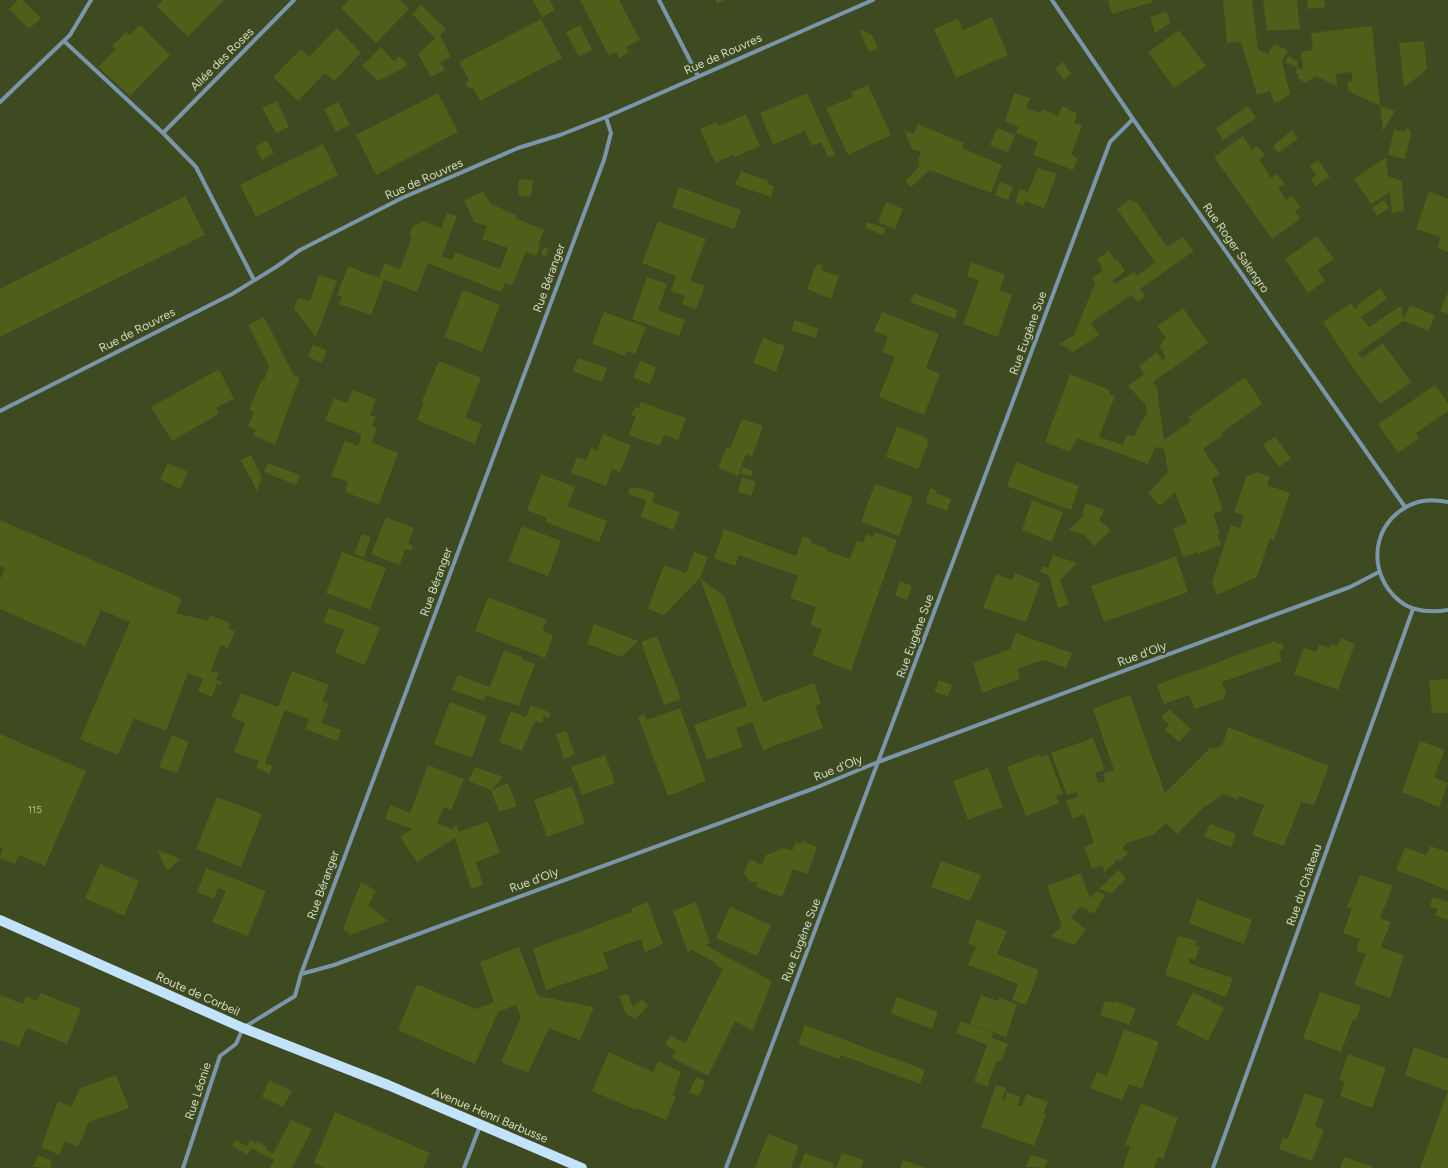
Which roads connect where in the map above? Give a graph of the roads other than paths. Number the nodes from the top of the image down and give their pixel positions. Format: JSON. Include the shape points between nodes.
{"nodes":[{"id":1,"x":91,"y":0,"type":"edge"},
{"id":2,"x":294,"y":0,"type":"edge"},
{"id":3,"x":659,"y":0,"type":"edge"},
{"id":4,"x":873,"y":0,"type":"edge"},
{"id":5,"x":1052,"y":0,"type":"edge"},
{"id":6,"x":64,"y":41,"type":"junction"},
{"id":7,"x":698,"y":76,"type":"junction"},
{"id":8,"x":0,"y":102,"type":"edge"},
{"id":9,"x":606,"y":117,"type":"junction"},
{"id":10,"x":1133,"y":119,"type":"junction"},
{"id":11,"x":163,"y":132,"type":"junction"},
{"id":12,"x":254,"y":280,"type":"junction"},
{"id":13,"x":0,"y":411,"type":"edge"},
{"id":14,"x":1448,"y":502,"type":"edge"},
{"id":15,"x":1404,"y":507,"type":"junction"},
{"id":16,"x":1379,"y":572,"type":"junction"},
{"id":17,"x":1413,"y":609,"type":"junction"},
{"id":18,"x":1448,"y":610,"type":"edge"},
{"id":19,"x":878,"y":762,"type":"junction"},
{"id":20,"x":0,"y":920,"type":"edge"},
{"id":21,"x":301,"y":974,"type":"junction"},
{"id":22,"x":243,"y":1028,"type":"junction"},
{"id":23,"x":388,"y":1085,"type":"joint"},
{"id":24,"x":480,"y":1126,"type":"junction"},
{"id":25,"x":183,"y":1168,"type":"edge"},
{"id":26,"x":464,"y":1168,"type":"edge"},
{"id":27,"x":582,"y":1168,"type":"edge"},
{"id":28,"x":726,"y":1168,"type":"edge"},
{"id":29,"x":1213,"y":1168,"type":"edge"}],
"edges":[{"from":1,"to":6,"type":"street"},
{"from":2,"to":11,"type":"street","name":"Allée des Roses"},
{"from":3,"to":7,"type":"street"},
{"from":4,"to":7,"type":"street","name":"Rue de Rouvres"},
{"from":5,"to":10,"type":"street","name":"Rue Roger Salengro"},
{"from":6,"to":8,"type":"street"},
{"from":6,"to":11,"type":"street"},
{"from":7,"to":9,"type":"street","name":"Rue de Rouvres"},
{"from":9,"to":12,"type":"street","name":"Rue de Rouvres","via":[[560,136],[518,148],[402,198],[300,250]]},
{"from":9,"to":21,"type":"street","name":"Rue Béranger","via":[[611,133],[604,160]]},
{"from":10,"to":15,"type":"street","name":"Rue Roger Salengro"},
{"from":10,"to":19,"type":"street","name":"Rue Eugène Sue","via":[[1110,142]]},
{"from":11,"to":12,"type":"street","via":[[196,167]]},
{"from":12,"to":13,"type":"street","name":"Rue de Rouvres","via":[[232,294]]},
{"from":14,"to":15,"type":"street","via":[[1434,500]]},
{"from":15,"to":16,"type":"street","via":[[1390,519],[1381,535],[1377,553]]},
{"from":16,"to":17,"type":"street","via":[[1386,587],[1398,600]]},
{"from":16,"to":19,"type":"street","name":"Rue d'Oly","via":[[1350,587]]},
{"from":17,"to":18,"type":"street","via":[[1432,612]]},
{"from":17,"to":29,"type":"street","name":"Rue du Château"},
{"from":19,"to":21,"type":"street","name":"Rue d'Oly","via":[[815,788],[334,965]]},
{"from":19,"to":28,"type":"street","name":"Rue Eugène Sue"},
{"from":20,"to":22,"type":"main road","name":"Route de Corbeil"},
{"from":21,"to":22,"type":"street","name":"Rue Béranger","via":[[295,996]]},
{"from":22,"to":23,"type":"main road","name":"Route de Corbeil"},
{"from":22,"to":25,"type":"street","name":"Rue Léonie","via":[[236,1044],[220,1056]]},
{"from":23,"to":24,"type":"main road","name":"Avenue Henri Barbusse"},
{"from":24,"to":26,"type":"street"},
{"from":24,"to":27,"type":"main road","name":"Avenue Henri Barbusse"}]}
